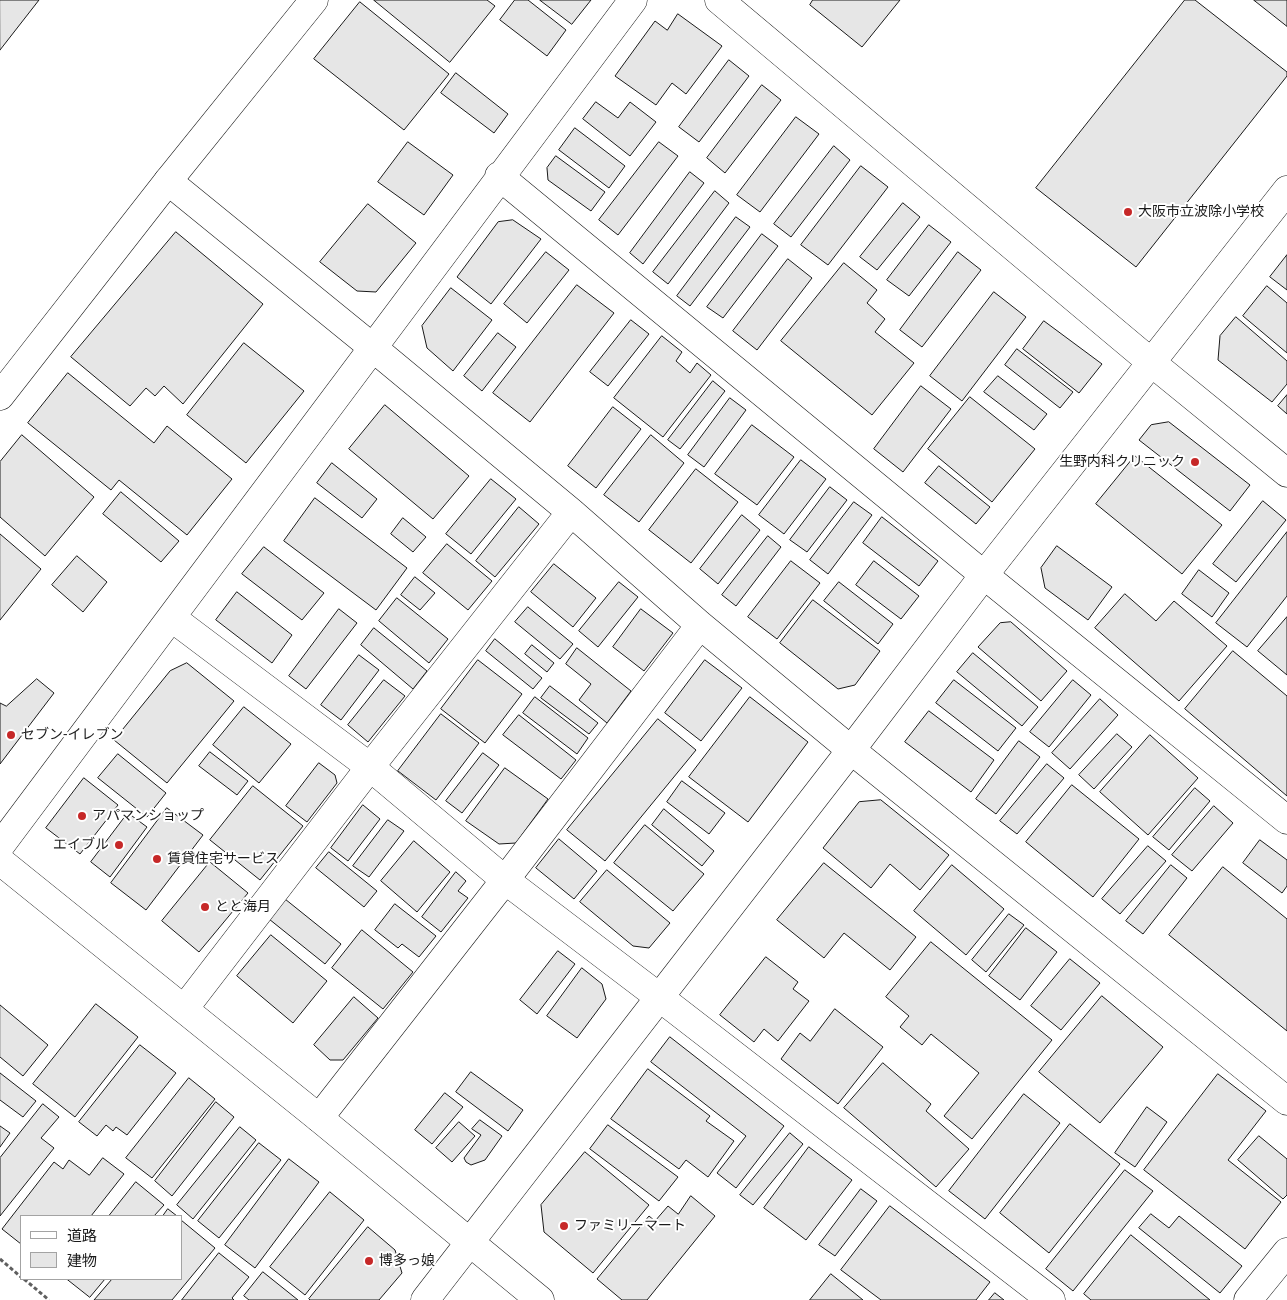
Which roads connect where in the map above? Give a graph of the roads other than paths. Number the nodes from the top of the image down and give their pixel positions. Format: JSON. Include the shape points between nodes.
{"nodes":[{"id":1,"x":314,"y":0,"type":"edge"},
{"id":2,"x":632,"y":0,"type":"edge"},
{"id":3,"x":719,"y":0,"type":"edge"},
{"id":4,"x":499,"y":176,"type":"junction"},
{"id":5,"x":168,"y":181,"type":"junction"},
{"id":6,"x":1283,"y":203,"type":"edge"},
{"id":7,"x":372,"y":347,"type":"junction"},
{"id":8,"x":1152,"y":363,"type":"junction"},
{"id":9,"x":0,"y":396,"type":"edge"},
{"id":10,"x":1287,"y":472,"type":"edge"},
{"id":11,"x":571,"y":512,"type":"junction"},
{"id":12,"x":984,"y":575,"type":"junction"},
{"id":13,"x":172,"y":618,"type":"junction"},
{"id":14,"x":700,"y":626,"type":"junction"},
{"id":15,"x":851,"y":750,"type":"junction"},
{"id":16,"x":370,"y":768,"type":"junction"},
{"id":17,"x":1287,"y":820,"type":"edge"},
{"id":18,"x":0,"y":846,"type":"edge"},
{"id":19,"x":0,"y":861,"type":"edge"},
{"id":20,"x":505,"y":880,"type":"junction"},
{"id":21,"x":659,"y":997,"type":"junction"},
{"id":22,"x":184,"y":1009,"type":"junction"},
{"id":23,"x":1287,"y":1101,"type":"edge"},
{"id":24,"x":319,"y":1118,"type":"junction"},
{"id":25,"x":470,"y":1243,"type":"junction"},
{"id":26,"x":1287,"y":1252,"type":"edge"},
{"id":27,"x":426,"y":1300,"type":"edge"},
{"id":28,"x":540,"y":1300,"type":"edge"},
{"id":29,"x":1051,"y":1300,"type":"edge"},
{"id":30,"x":1248,"y":1300,"type":"edge"}],
"edges":[{"from":1,"to":5,"type":"street"},
{"from":2,"to":4,"type":"street"},
{"from":3,"to":8,"type":"street"},
{"from":4,"to":7,"type":"street"},
{"from":4,"to":12,"type":"street"},
{"from":5,"to":7,"type":"street"},
{"from":5,"to":9,"type":"street"},
{"from":6,"to":8,"type":"street"},
{"from":7,"to":11,"type":"street"},
{"from":7,"to":13,"type":"street"},
{"from":8,"to":10,"type":"street"},
{"from":8,"to":12,"type":"street"},
{"from":11,"to":14,"type":"street"},
{"from":11,"to":16,"type":"street"},
{"from":12,"to":15,"type":"street"},
{"from":12,"to":17,"type":"street"},
{"from":13,"to":16,"type":"street"},
{"from":13,"to":18,"type":"street"},
{"from":14,"to":15,"type":"street"},
{"from":14,"to":20,"type":"street"},
{"from":15,"to":21,"type":"street"},
{"from":15,"to":23,"type":"street"},
{"from":16,"to":20,"type":"street"},
{"from":16,"to":22,"type":"street"},
{"from":19,"to":22,"type":"street"},
{"from":20,"to":21,"type":"street"},
{"from":20,"to":24,"type":"street"},
{"from":21,"to":25,"type":"street"},
{"from":21,"to":29,"type":"street"},
{"from":22,"to":24,"type":"street"},
{"from":24,"to":25,"type":"street"},
{"from":25,"to":27,"type":"street"},
{"from":25,"to":28,"type":"street"},
{"from":26,"to":30,"type":"street"}]}
